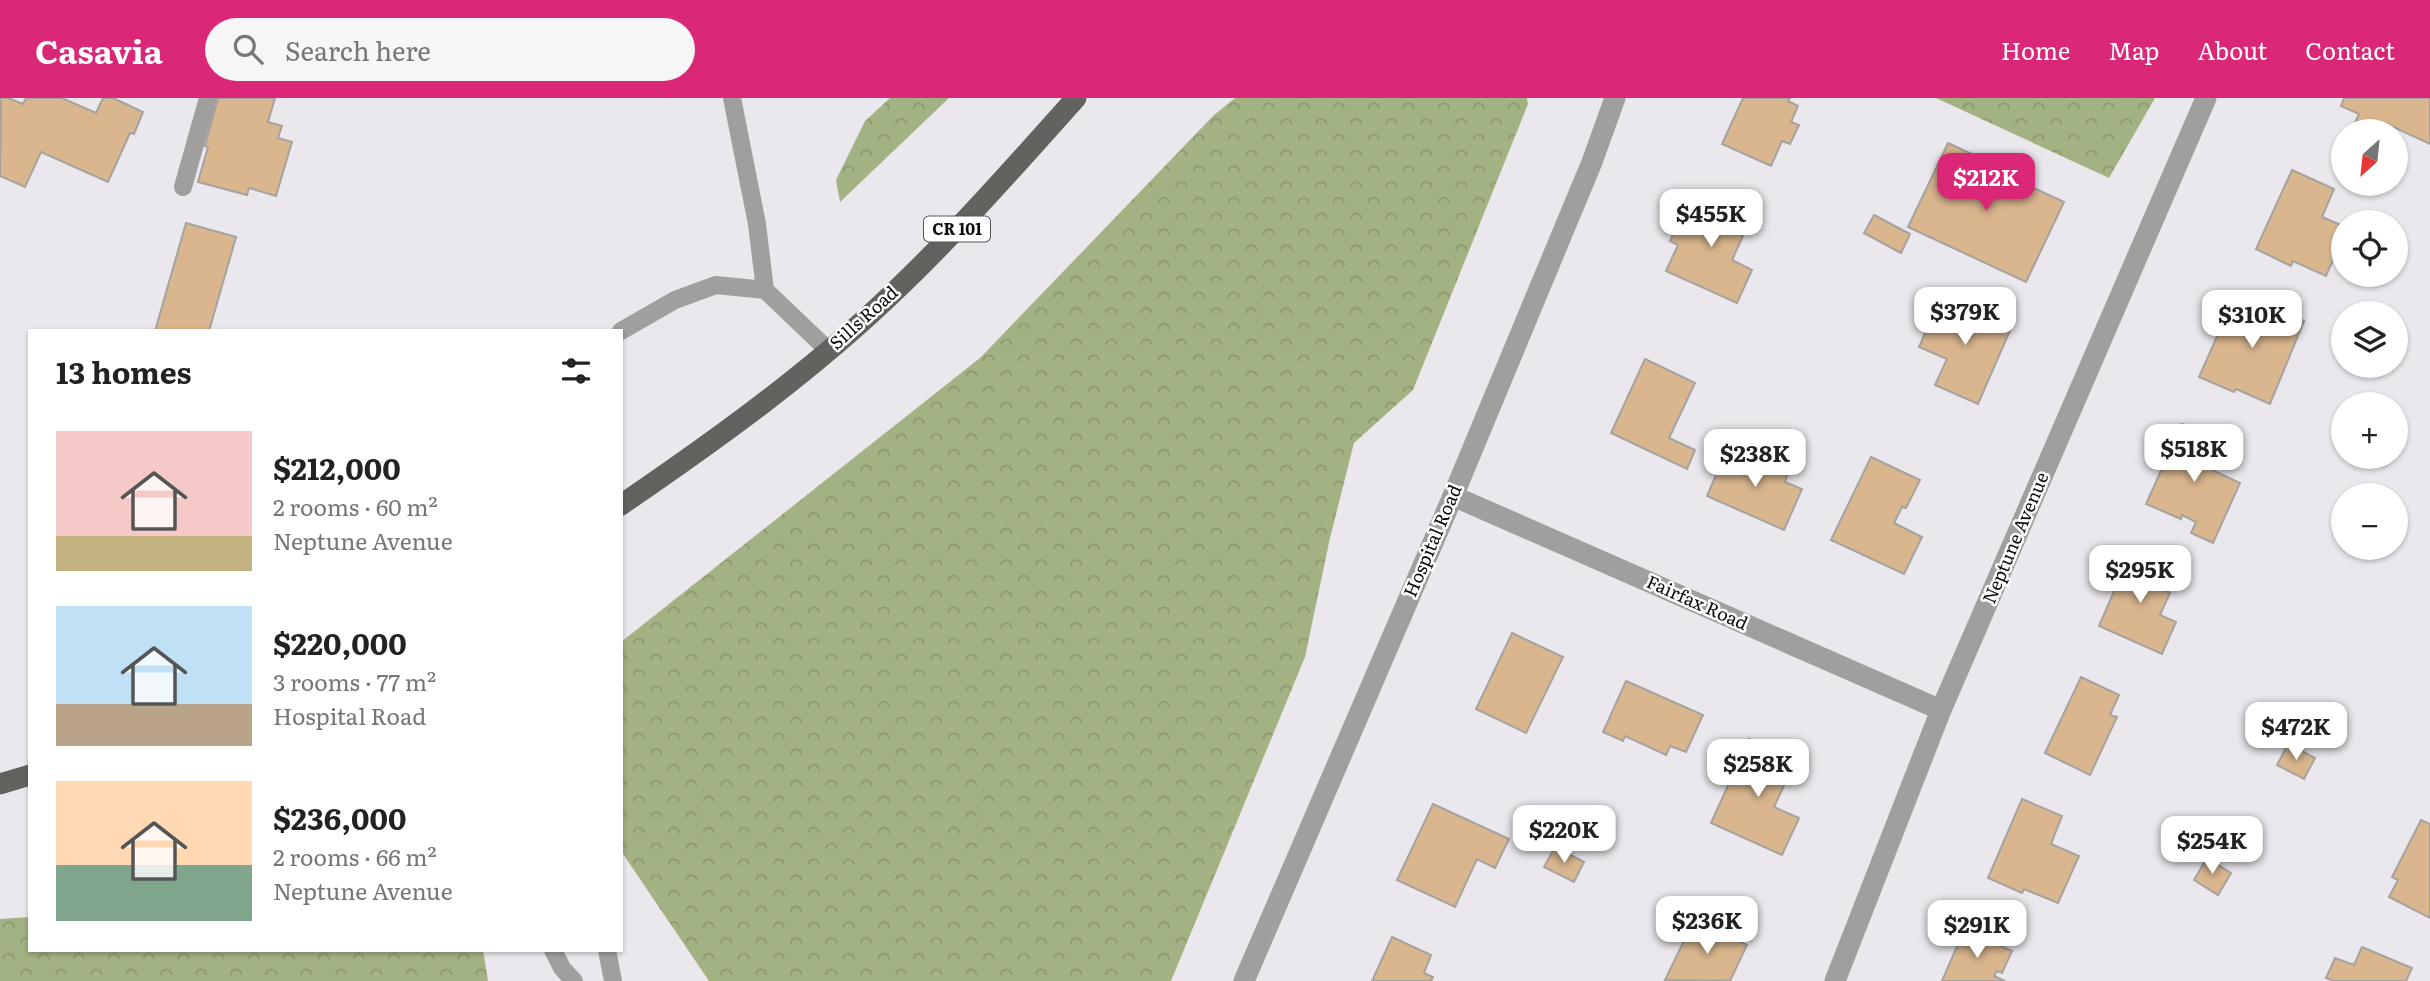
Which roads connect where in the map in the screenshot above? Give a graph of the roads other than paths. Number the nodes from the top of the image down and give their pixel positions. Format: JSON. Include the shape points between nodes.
{"nodes":[{"id":1,"x":208,"y":98,"type":"edge"},
{"id":2,"x":732,"y":98,"type":"edge"},
{"id":3,"x":1076,"y":98,"type":"edge"},
{"id":4,"x":1615,"y":98,"type":"edge"},
{"id":5,"x":2206,"y":98,"type":"edge"},
{"id":6,"x":183,"y":187,"type":"dead end"},
{"id":7,"x":765,"y":290,"type":"junction"},
{"id":8,"x":623,"y":330,"type":"edge"},
{"id":9,"x":828,"y":351,"type":"junction"},
{"id":10,"x":1453,"y":496,"type":"junction"},
{"id":11,"x":623,"y":504,"type":"edge"},
{"id":12,"x":1941,"y":710,"type":"junction"},
{"id":13,"x":28,"y":772,"type":"edge"},
{"id":14,"x":1,"y":783,"type":"edge"},
{"id":15,"x":554,"y":952,"type":"edge"},
{"id":16,"x":607,"y":952,"type":"edge"},
{"id":17,"x":574,"y":981,"type":"edge"},
{"id":18,"x":613,"y":981,"type":"edge"},
{"id":19,"x":1244,"y":981,"type":"edge"},
{"id":20,"x":1835,"y":981,"type":"edge"}],
"edges":[{"from":1,"to":6,"type":"lane"},
{"from":2,"to":7,"type":"lane","via":[[758,224]]},
{"from":3,"to":9,"type":"main road","name":"Sills Road","number":"CR 101","via":[[946,240]]},
{"from":4,"to":10,"type":"street","name":"Hospital Road"},
{"from":5,"to":12,"type":"street","name":"Neptune Avenue"},
{"from":7,"to":8,"type":"lane","via":[[716,285],[675,300]]},
{"from":7,"to":9,"type":"lane"},
{"from":9,"to":11,"type":"main road","name":"Sills Road","number":"CR 101"},
{"from":10,"to":12,"type":"street","name":"Fairfax Road"},
{"from":10,"to":19,"type":"street","name":"Hospital Road"},
{"from":12,"to":20,"type":"street","name":"Neptune Avenue"},
{"from":13,"to":14,"type":"main road"},
{"from":15,"to":17,"type":"lane"},
{"from":16,"to":18,"type":"lane"}]}
